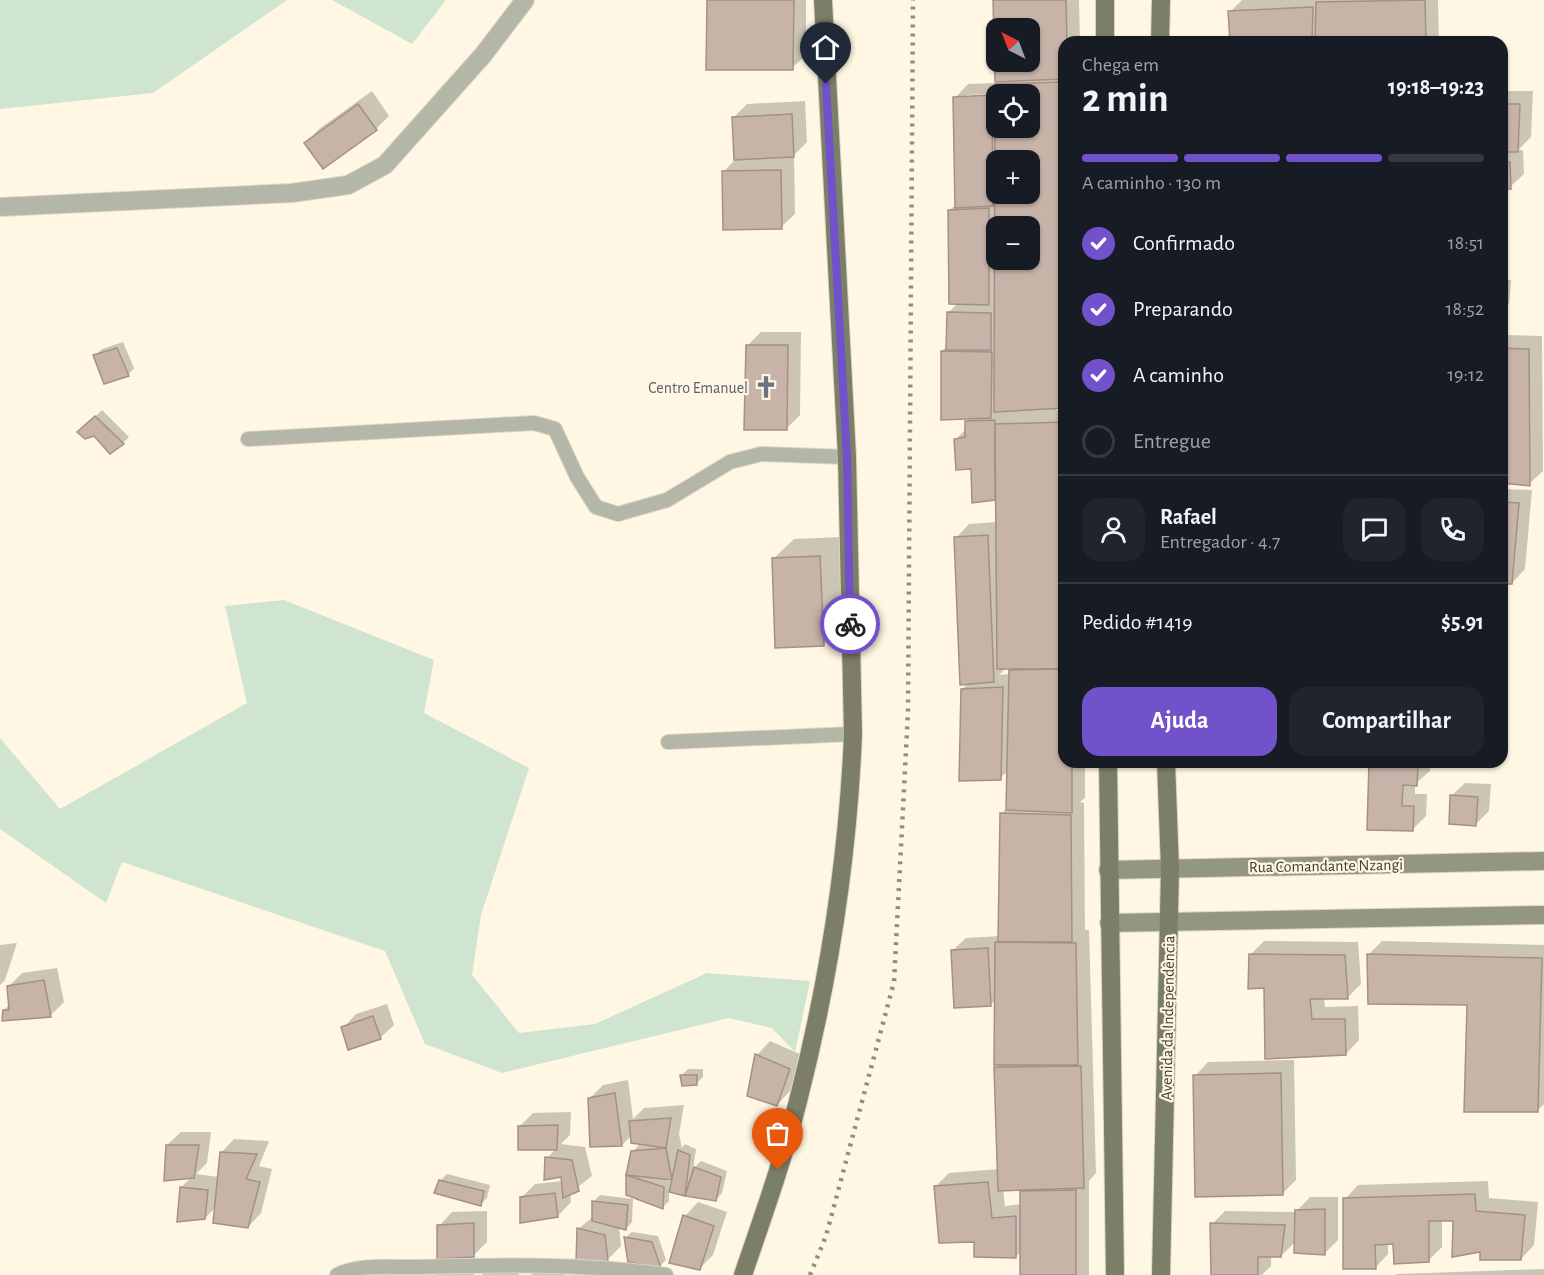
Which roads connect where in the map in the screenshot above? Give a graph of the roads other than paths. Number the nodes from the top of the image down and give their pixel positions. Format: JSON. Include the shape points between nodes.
{"nodes":[{"id":1,"x":525,"y":0,"type":"edge"},
{"id":2,"x":823,"y":0,"type":"edge"},
{"id":3,"x":1105,"y":0,"type":"edge"},
{"id":4,"x":1161,"y":0,"type":"edge"},
{"id":5,"x":1105,"y":36,"type":"edge"},
{"id":6,"x":1160,"y":36,"type":"edge"},
{"id":7,"x":0,"y":207,"type":"edge"},
{"id":8,"x":248,"y":439,"type":"dead end"},
{"id":9,"x":847,"y":457,"type":"junction"},
{"id":10,"x":853,"y":734,"type":"junction"},
{"id":11,"x":668,"y":742,"type":"dead end"},
{"id":12,"x":1108,"y":768,"type":"edge"},
{"id":13,"x":1166,"y":768,"type":"edge"},
{"id":14,"x":1544,"y":861,"type":"edge"},
{"id":15,"x":1170,"y":868,"type":"junction"},
{"id":16,"x":1108,"y":870,"type":"junction"},
{"id":17,"x":1544,"y":915,"type":"edge"},
{"id":18,"x":1169,"y":922,"type":"junction"},
{"id":19,"x":1109,"y":923,"type":"junction"},
{"id":20,"x":337,"y":1275,"type":"edge"},
{"id":21,"x":666,"y":1275,"type":"edge"},
{"id":22,"x":743,"y":1275,"type":"edge"},
{"id":23,"x":1114,"y":1275,"type":"edge"},
{"id":24,"x":1161,"y":1275,"type":"edge"}],
"edges":[{"from":1,"to":7,"type":"street","via":[[483,55],[385,165],[348,185],[292,193]]},
{"from":2,"to":9,"type":"main road"},
{"from":3,"to":5,"type":"main road"},
{"from":4,"to":6,"type":"main road"},
{"from":8,"to":9,"type":"lane","via":[[534,423],[555,429],[596,507],[618,514],[667,500],[730,462],[760,454]]},
{"from":9,"to":10,"type":"main road"},
{"from":10,"to":11,"type":"lane"},
{"from":10,"to":22,"type":"main road","via":[[829,961],[796,1108]]},
{"from":12,"to":16,"type":"main road"},
{"from":13,"to":15,"type":"main road","name":"Avenida da Independência"},
{"from":14,"to":15,"type":"street","name":"Rua Comandante Nzangi"},
{"from":15,"to":16,"type":"street","name":"Rua Comandante Nzangi"},
{"from":15,"to":18,"type":"main road","name":"Avenida da Independência"},
{"from":16,"to":19,"type":"main road"},
{"from":17,"to":18,"type":"street"},
{"from":18,"to":19,"type":"street"},
{"from":18,"to":24,"type":"main road","name":"Avenida da Independência"},
{"from":19,"to":23,"type":"main road"},
{"from":20,"to":21,"type":"lane","via":[[370,1268],[492,1265]]}]}
